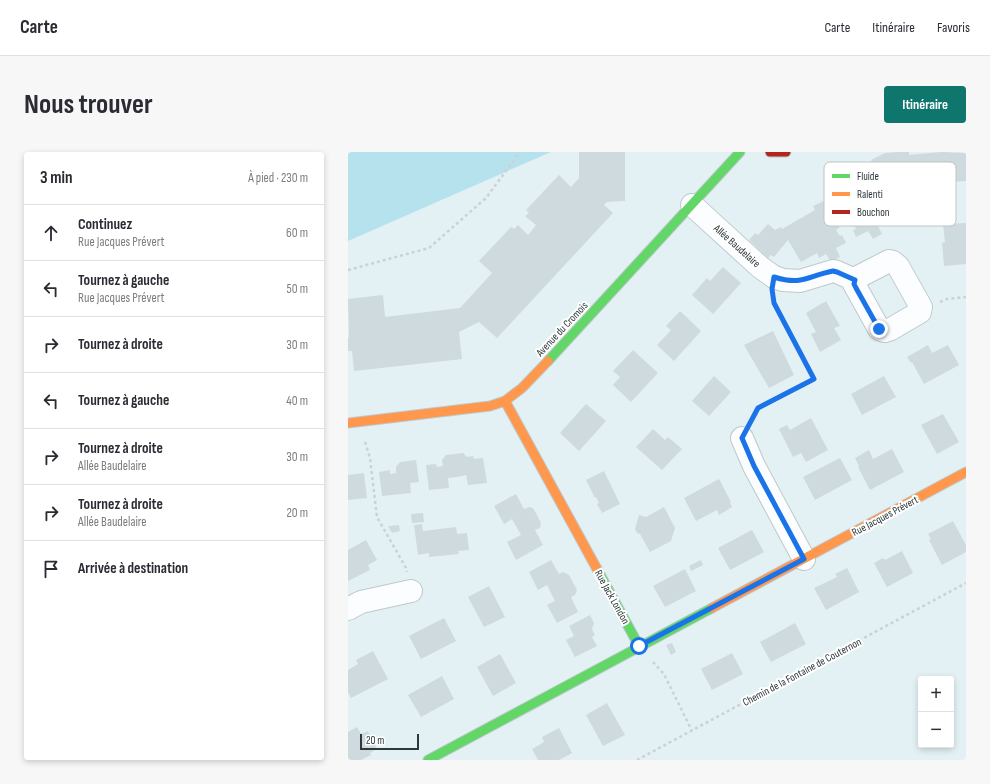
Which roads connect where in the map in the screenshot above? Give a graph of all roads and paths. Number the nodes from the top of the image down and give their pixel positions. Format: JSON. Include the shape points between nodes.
{"nodes":[{"id":1,"x":520,"y":152,"type":"edge"},
{"id":2,"x":740,"y":152,"type":"edge"},
{"id":3,"x":770,"y":152,"type":"edge"},
{"id":4,"x":786,"y":152,"type":"edge"},
{"id":5,"x":692,"y":205,"type":"junction"},
{"id":6,"x":348,"y":270,"type":"edge"},
{"id":7,"x":774,"y":277,"type":"junction"},
{"id":8,"x":855,"y":280,"type":"junction"},
{"id":9,"x":966,"y":297,"type":"edge"},
{"id":10,"x":921,"y":310,"type":"junction"},
{"id":11,"x":505,"y":401,"type":"junction"},
{"id":12,"x":359,"y":422,"type":"junction"},
{"id":13,"x":348,"y":423,"type":"edge"},
{"id":14,"x":742,"y":438,"type":"joint"},
{"id":15,"x":966,"y":472,"type":"edge"},
{"id":16,"x":804,"y":559,"type":"junction"},
{"id":17,"x":966,"y":583,"type":"edge"},
{"id":18,"x":410,"y":590,"type":"joint"},
{"id":19,"x":348,"y":609,"type":"edge"},
{"id":20,"x":639,"y":646,"type":"junction"},
{"id":21,"x":692,"y":731,"type":"junction"},
{"id":22,"x":428,"y":760,"type":"edge"},
{"id":23,"x":637,"y":760,"type":"edge"}],
"edges":[{"from":1,"to":6,"type":"path","via":[[486,198],[429,248]]},
{"from":2,"to":5,"type":"street","name":"Avenue du Cromois"},
{"from":3,"to":4,"type":"street"},
{"from":5,"to":7,"type":"street","name":"Allée Baudelaire"},
{"from":5,"to":11,"type":"street","name":"Avenue du Cromois","via":[[543,367]]},
{"from":7,"to":8,"type":"street","name":"Allée Baudelaire","via":[[800,281],[833,271]]},
{"from":7,"to":14,"type":"path","via":[[774,303],[814,379],[758,408]]},
{"from":8,"to":10,"type":"street","via":[[885,262],[893,262],[898,266],[921,305]]},
{"from":8,"to":10,"type":"street","via":[[856,288],[879,329],[883,331],[891,329]]},
{"from":9,"to":10,"type":"path","via":[[947,300]]},
{"from":11,"to":12,"type":"street","name":"Avenue du Cromois","via":[[490,406]]},
{"from":11,"to":20,"type":"street","name":"Rue Jack London"},
{"from":12,"to":13,"type":"street","name":"Avenue du Cromois"},
{"from":12,"to":18,"type":"path","via":[[370,458],[377,517],[406,568]]},
{"from":14,"to":16,"type":"street","via":[[754,466]]},
{"from":15,"to":16,"type":"street","name":"Rue Jacques Prévert"},
{"from":16,"to":20,"type":"street","name":"Rue Jacques Prévert"},
{"from":17,"to":21,"type":"path","name":"Chemin de la Fontaine de Couternon"},
{"from":18,"to":19,"type":"street","via":[[361,602]]},
{"from":20,"to":21,"type":"path","via":[[664,674]]},
{"from":20,"to":22,"type":"street"},
{"from":21,"to":23,"type":"path","name":"Chemin de la Fontaine de Couternon"}]}
